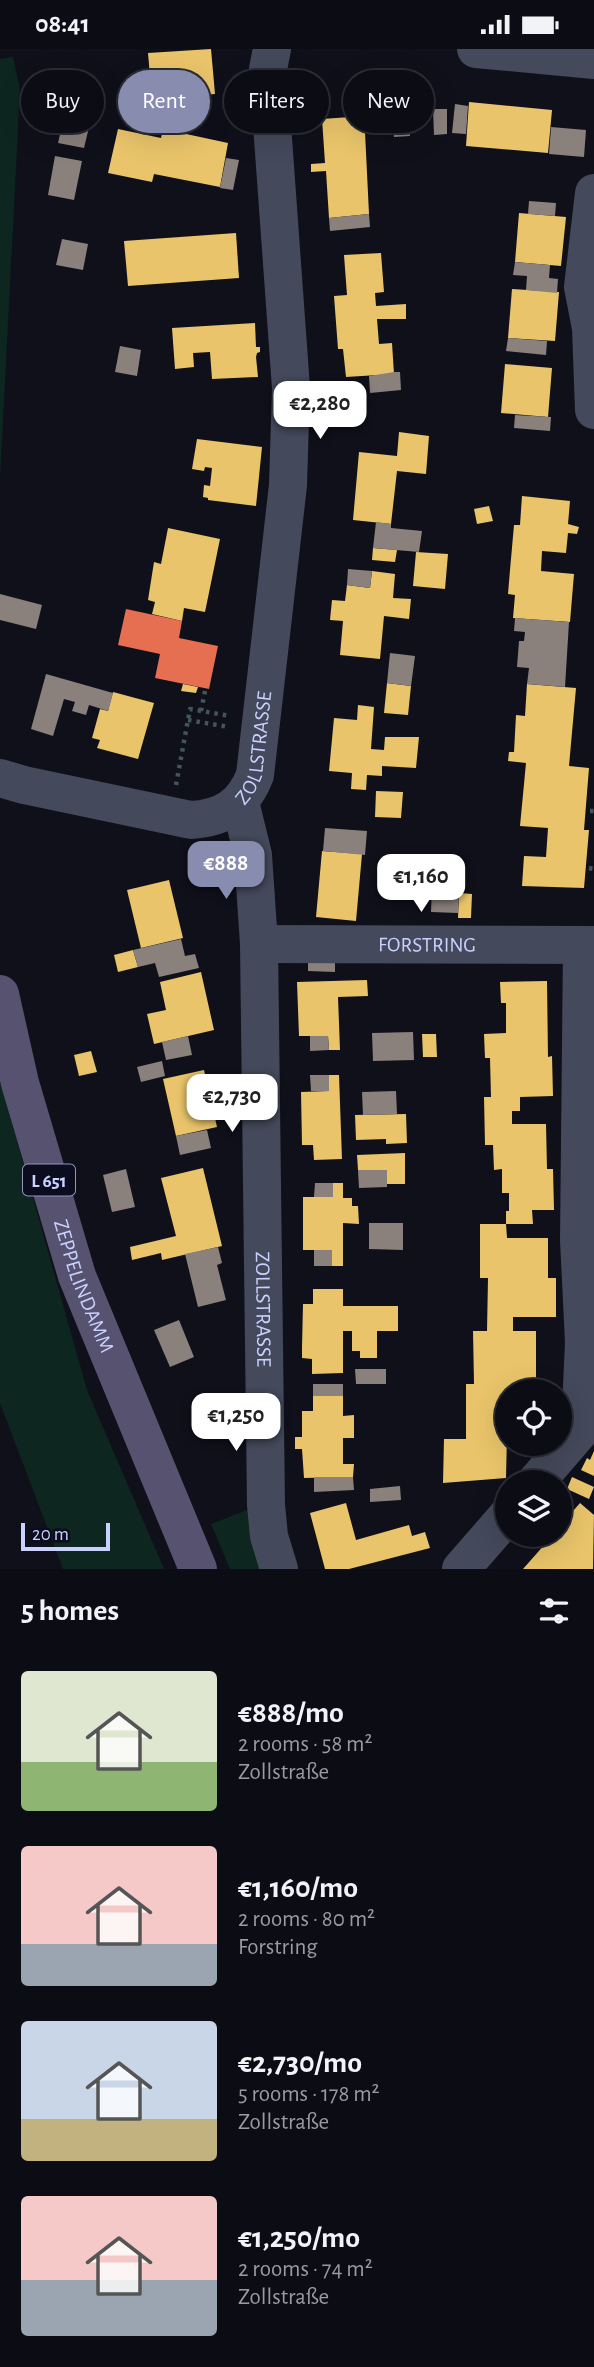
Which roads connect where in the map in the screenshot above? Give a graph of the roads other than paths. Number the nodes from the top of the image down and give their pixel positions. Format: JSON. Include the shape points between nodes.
{"nodes":[{"id":1,"x":272,"y":49,"type":"edge"},
{"id":2,"x":476,"y":49,"type":"edge"},
{"id":3,"x":594,"y":60,"type":"edge"},
{"id":4,"x":594,"y":193,"type":"edge"},
{"id":5,"x":594,"y":409,"type":"edge"},
{"id":6,"x":0,"y":778,"type":"edge"},
{"id":7,"x":240,"y":801,"type":"junction"},
{"id":8,"x":259,"y":944,"type":"junction"},
{"id":9,"x":588,"y":945,"type":"edge"},
{"id":10,"x":0,"y":994,"type":"edge"},
{"id":11,"x":546,"y":1470,"type":"edge"},
{"id":12,"x":495,"y":1530,"type":"edge"},
{"id":13,"x":198,"y":1569,"type":"edge"},
{"id":14,"x":279,"y":1569,"type":"edge"},
{"id":15,"x":461,"y":1569,"type":"edge"}],
"edges":[{"from":1,"to":7,"type":"street","name":"ZOLLSTRASSE","via":[[268,69],[291,438],[257,766]]},
{"from":2,"to":3,"type":"street"},
{"from":4,"to":5,"type":"street","via":[[583,288],[591,328]]},
{"from":6,"to":7,"type":"street","via":[[191,820],[213,818]]},
{"from":7,"to":8,"type":"street","name":"ZOLLSTRASSE","via":[[253,855]]},
{"from":8,"to":9,"type":"street","name":"FORSTRING"},
{"from":8,"to":14,"type":"street","name":"ZOLLSTRASSE","via":[[266,1505]]},
{"from":9,"to":11,"type":"street","via":[[579,1240],[584,1342],[580,1431]]},
{"from":10,"to":13,"type":"main road","name":"ZEPPELINDAMM","number":"L 651","via":[[20,1083],[77,1276]]},
{"from":12,"to":15,"type":"street"}]}
